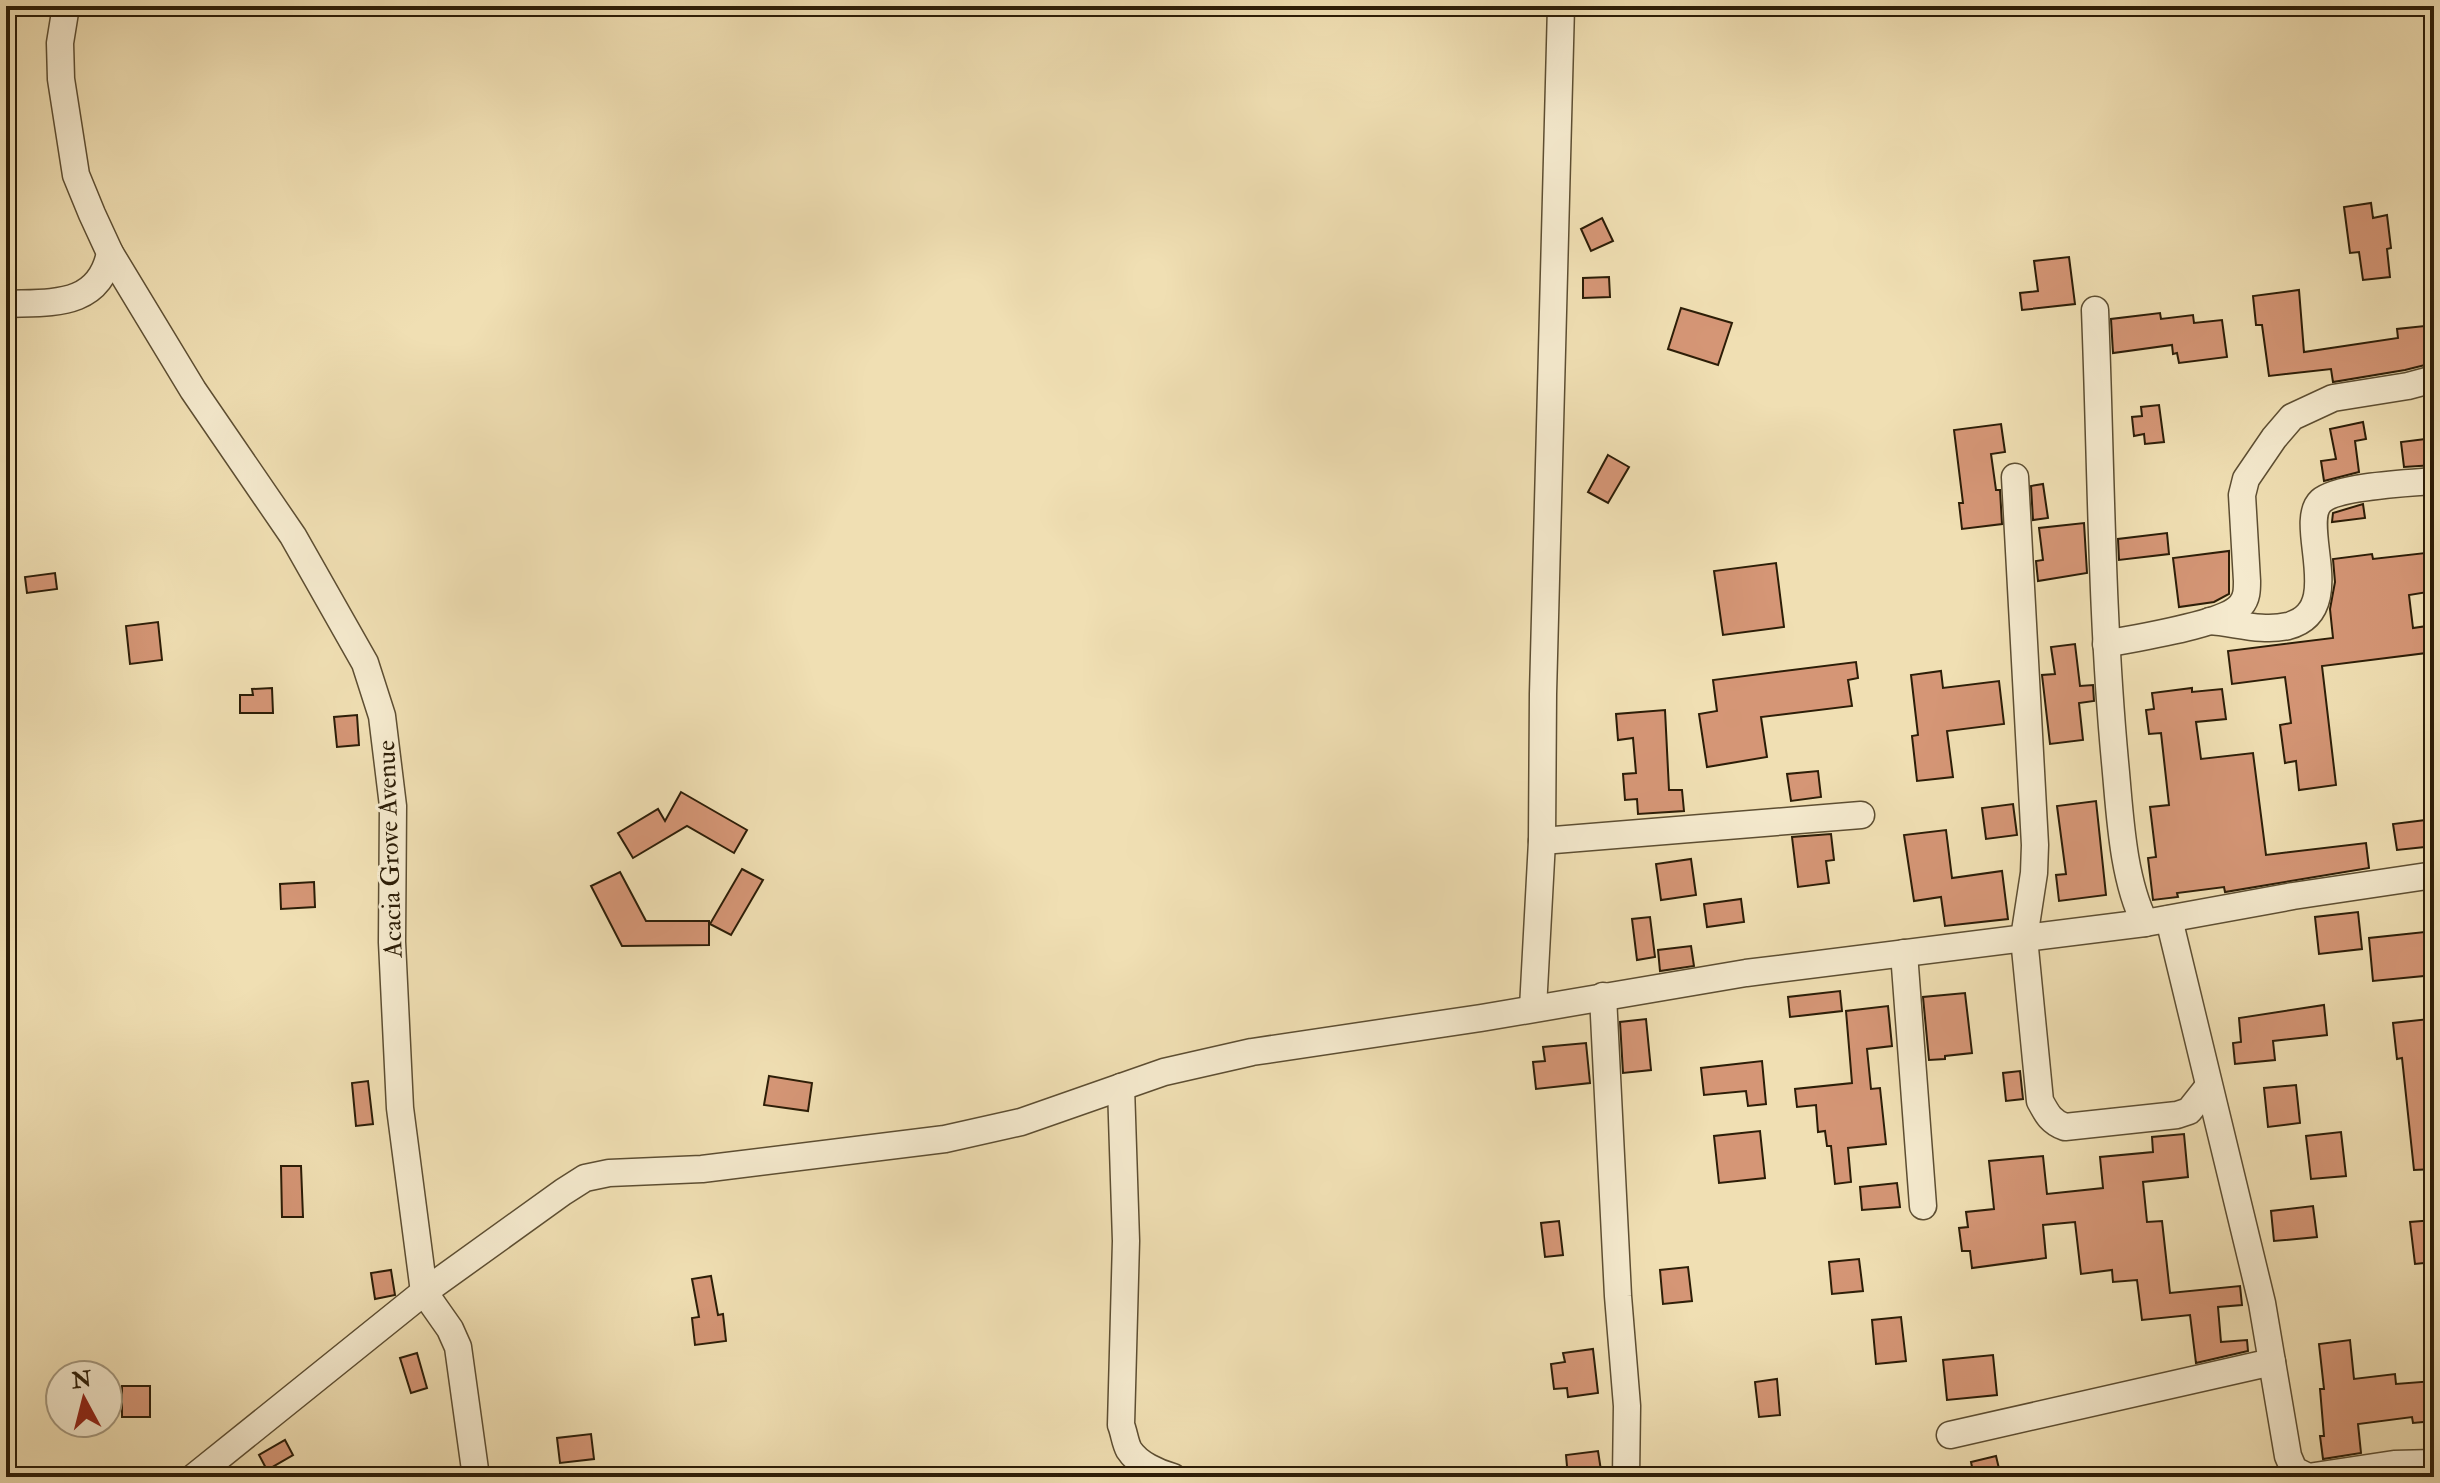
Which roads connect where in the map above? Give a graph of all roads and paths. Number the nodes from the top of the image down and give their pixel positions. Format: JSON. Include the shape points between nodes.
{"nodes":[{"id":1,"x":66,"y":6,"type":"edge"},
{"id":2,"x":1561,"y":6,"type":"edge"},
{"id":3,"x":110,"y":253,"type":"junction"},
{"id":4,"x":6,"y":304,"type":"edge"},
{"id":5,"x":2095,"y":310,"type":"dead end"},
{"id":6,"x":2434,"y":379,"type":"edge"},
{"id":7,"x":2015,"y":477,"type":"dead end"},
{"id":8,"x":2434,"y":481,"type":"edge"},
{"id":9,"x":2210,"y":621,"type":"junction"},
{"id":10,"x":2106,"y":644,"type":"junction"},
{"id":11,"x":1861,"y":815,"type":"dead end"},
{"id":12,"x":1542,"y":841,"type":"junction"},
{"id":13,"x":2434,"y":875,"type":"edge"},
{"id":14,"x":2157,"y":921,"type":"junction"},
{"id":15,"x":2024,"y":938,"type":"junction"},
{"id":16,"x":1904,"y":953,"type":"junction"},
{"id":17,"x":1603,"y":996,"type":"junction"},
{"id":18,"x":1533,"y":1008,"type":"junction"},
{"id":19,"x":1121,"y":1087,"type":"junction"},
{"id":20,"x":2208,"y":1087,"type":"junction"},
{"id":21,"x":1923,"y":1206,"type":"dead end"},
{"id":22,"x":424,"y":1292,"type":"junction"},
{"id":23,"x":2272,"y":1362,"type":"junction"},
{"id":24,"x":1950,"y":1435,"type":"dead end"},
{"id":25,"x":2434,"y":1463,"type":"edge"},
{"id":26,"x":194,"y":1477,"type":"edge"},
{"id":27,"x":476,"y":1477,"type":"edge"},
{"id":28,"x":1173,"y":1477,"type":"edge"},
{"id":29,"x":1626,"y":1477,"type":"edge"}],
"edges":[{"from":1,"to":3,"type":"street","name":"Acacia Grove Avenue","via":[[60,43],[69,142],[76,175]]},
{"from":2,"to":12,"type":"street"},
{"from":3,"to":4,"type":"street","via":[[107,268],[82,295],[63,302]]},
{"from":3,"to":22,"type":"street","name":"Acacia Grove Avenue","via":[[193,390],[293,536],[365,663],[382,716],[393,806],[392,942],[400,1108]]},
{"from":5,"to":10,"type":"street"},
{"from":6,"to":9,"type":"street","via":[[2333,398],[2292,417],[2246,479],[2242,495],[2247,594],[2235,611]]},
{"from":7,"to":15,"type":"street","via":[[2035,845]]},
{"from":8,"to":9,"type":"street","via":[[2344,492],[2319,503],[2313,515],[2319,581],[2305,618],[2270,628]]},
{"from":9,"to":10,"type":"street"},
{"from":10,"to":14,"type":"street","via":[[2124,843],[2138,909]]},
{"from":11,"to":12,"type":"street"},
{"from":12,"to":18,"type":"street"},
{"from":13,"to":14,"type":"street"},
{"from":14,"to":15,"type":"street"},
{"from":14,"to":20,"type":"street"},
{"from":15,"to":16,"type":"street"},
{"from":15,"to":20,"type":"street","via":[[2040,1101],[2056,1124],[2177,1115],[2189,1111]]},
{"from":16,"to":17,"type":"street"},
{"from":16,"to":21,"type":"street"},
{"from":17,"to":18,"type":"street"},
{"from":17,"to":29,"type":"street","via":[[1627,1406]]},
{"from":18,"to":19,"type":"street","via":[[1252,1052]]},
{"from":19,"to":22,"type":"street","via":[[1021,1122],[945,1139],[585,1178]]},
{"from":19,"to":28,"type":"street","via":[[1126,1241],[1121,1425],[1129,1450],[1144,1464]]},
{"from":20,"to":23,"type":"street"},
{"from":22,"to":26,"type":"street"},
{"from":22,"to":27,"type":"street","name":"Acacia Grove Avenue","via":[[458,1347]]},
{"from":23,"to":24,"type":"street"},
{"from":23,"to":25,"type":"street","via":[[2294,1470],[2308,1477]]}]}
